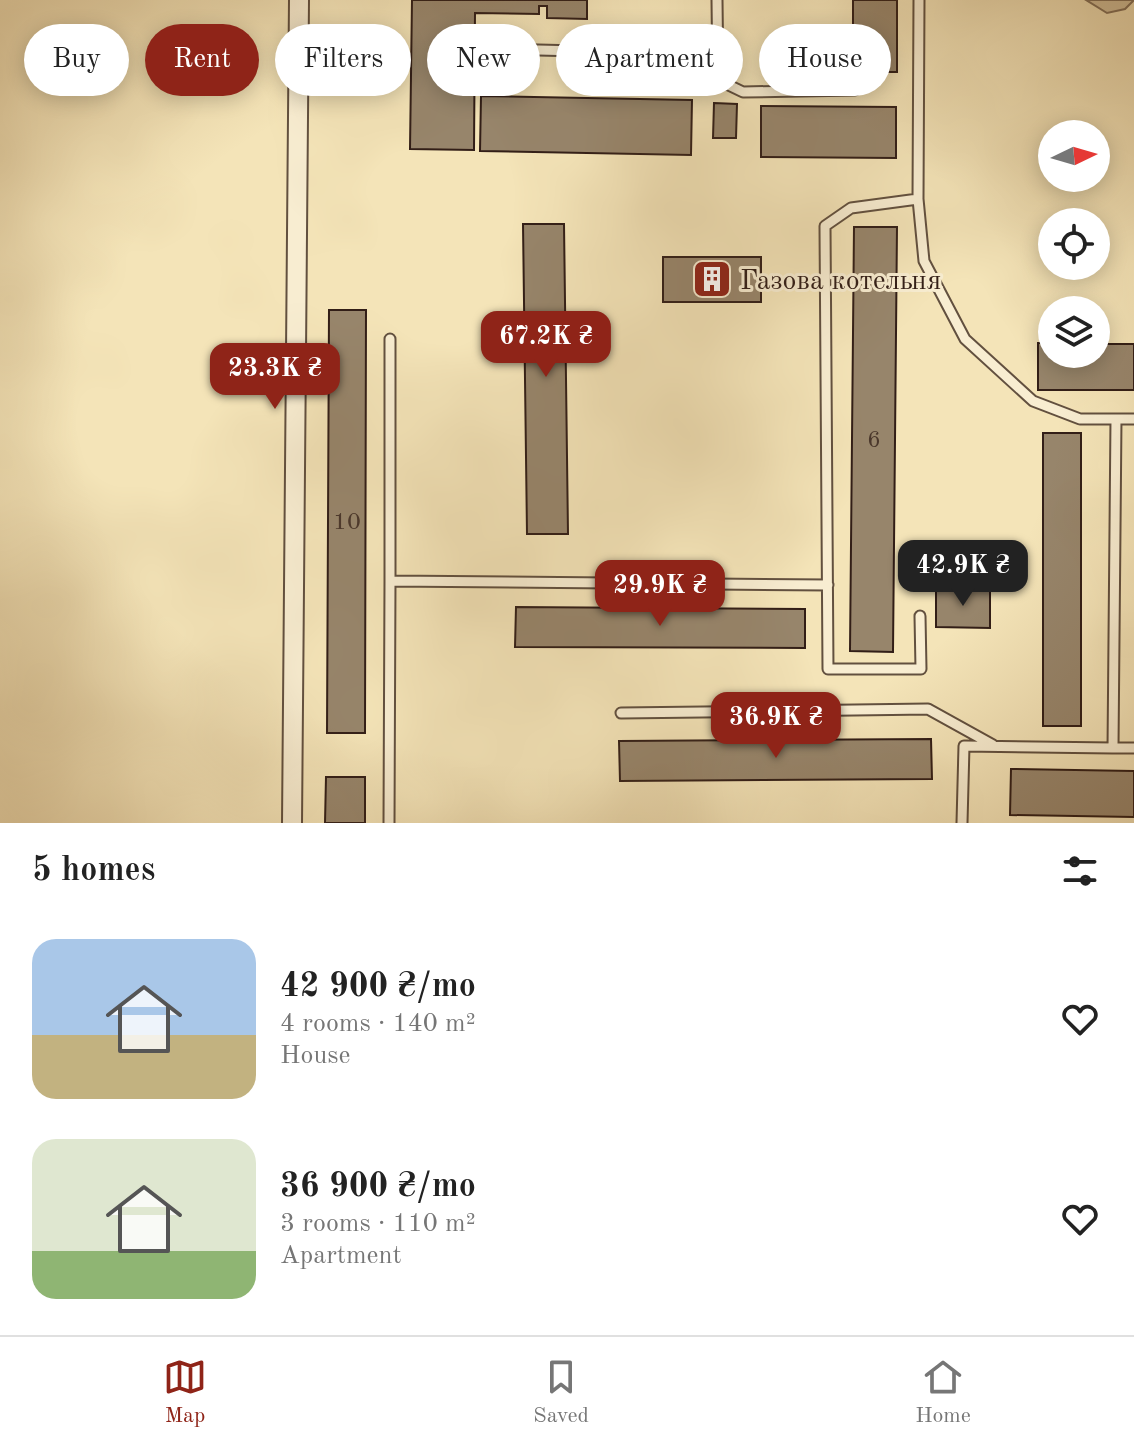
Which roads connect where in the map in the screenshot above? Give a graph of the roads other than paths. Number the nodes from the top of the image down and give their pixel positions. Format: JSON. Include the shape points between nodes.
{"nodes":[{"id":1,"x":299,"y":0,"type":"edge"},
{"id":2,"x":717,"y":0,"type":"edge"},
{"id":3,"x":919,"y":0,"type":"edge"},
{"id":4,"x":717,"y":24,"type":"edge"},
{"id":5,"x":918,"y":199,"type":"junction"},
{"id":6,"x":390,"y":339,"type":"dead end"},
{"id":7,"x":1116,"y":419,"type":"junction"},
{"id":8,"x":1134,"y":419,"type":"edge"},
{"id":9,"x":390,"y":581,"type":"junction"},
{"id":10,"x":828,"y":585,"type":"junction"},
{"id":11,"x":920,"y":616,"type":"dead end"},
{"id":12,"x":621,"y":713,"type":"dead end"},
{"id":13,"x":996,"y":747,"type":"junction"},
{"id":14,"x":1113,"y":748,"type":"junction"},
{"id":15,"x":1134,"y":748,"type":"edge"},
{"id":16,"x":292,"y":823,"type":"edge"},
{"id":17,"x":389,"y":823,"type":"edge"},
{"id":18,"x":962,"y":823,"type":"edge"}],
"edges":[{"from":1,"to":16,"type":"street"},
{"from":2,"to":4,"type":"lane"},
{"from":3,"to":5,"type":"lane"},
{"from":5,"to":7,"type":"lane","via":[[924,261],[965,339],[1033,401],[1080,419]]},
{"from":5,"to":10,"type":"lane","via":[[851,208],[825,226]]},
{"from":6,"to":9,"type":"lane"},
{"from":7,"to":8,"type":"lane"},
{"from":7,"to":14,"type":"lane"},
{"from":9,"to":10,"type":"lane"},
{"from":9,"to":17,"type":"lane"},
{"from":10,"to":11,"type":"lane","via":[[828,669],[921,669]]},
{"from":12,"to":13,"type":"lane","via":[[928,709]]},
{"from":13,"to":14,"type":"lane"},
{"from":13,"to":18,"type":"lane","via":[[964,746]]},
{"from":14,"to":15,"type":"lane"}]}
